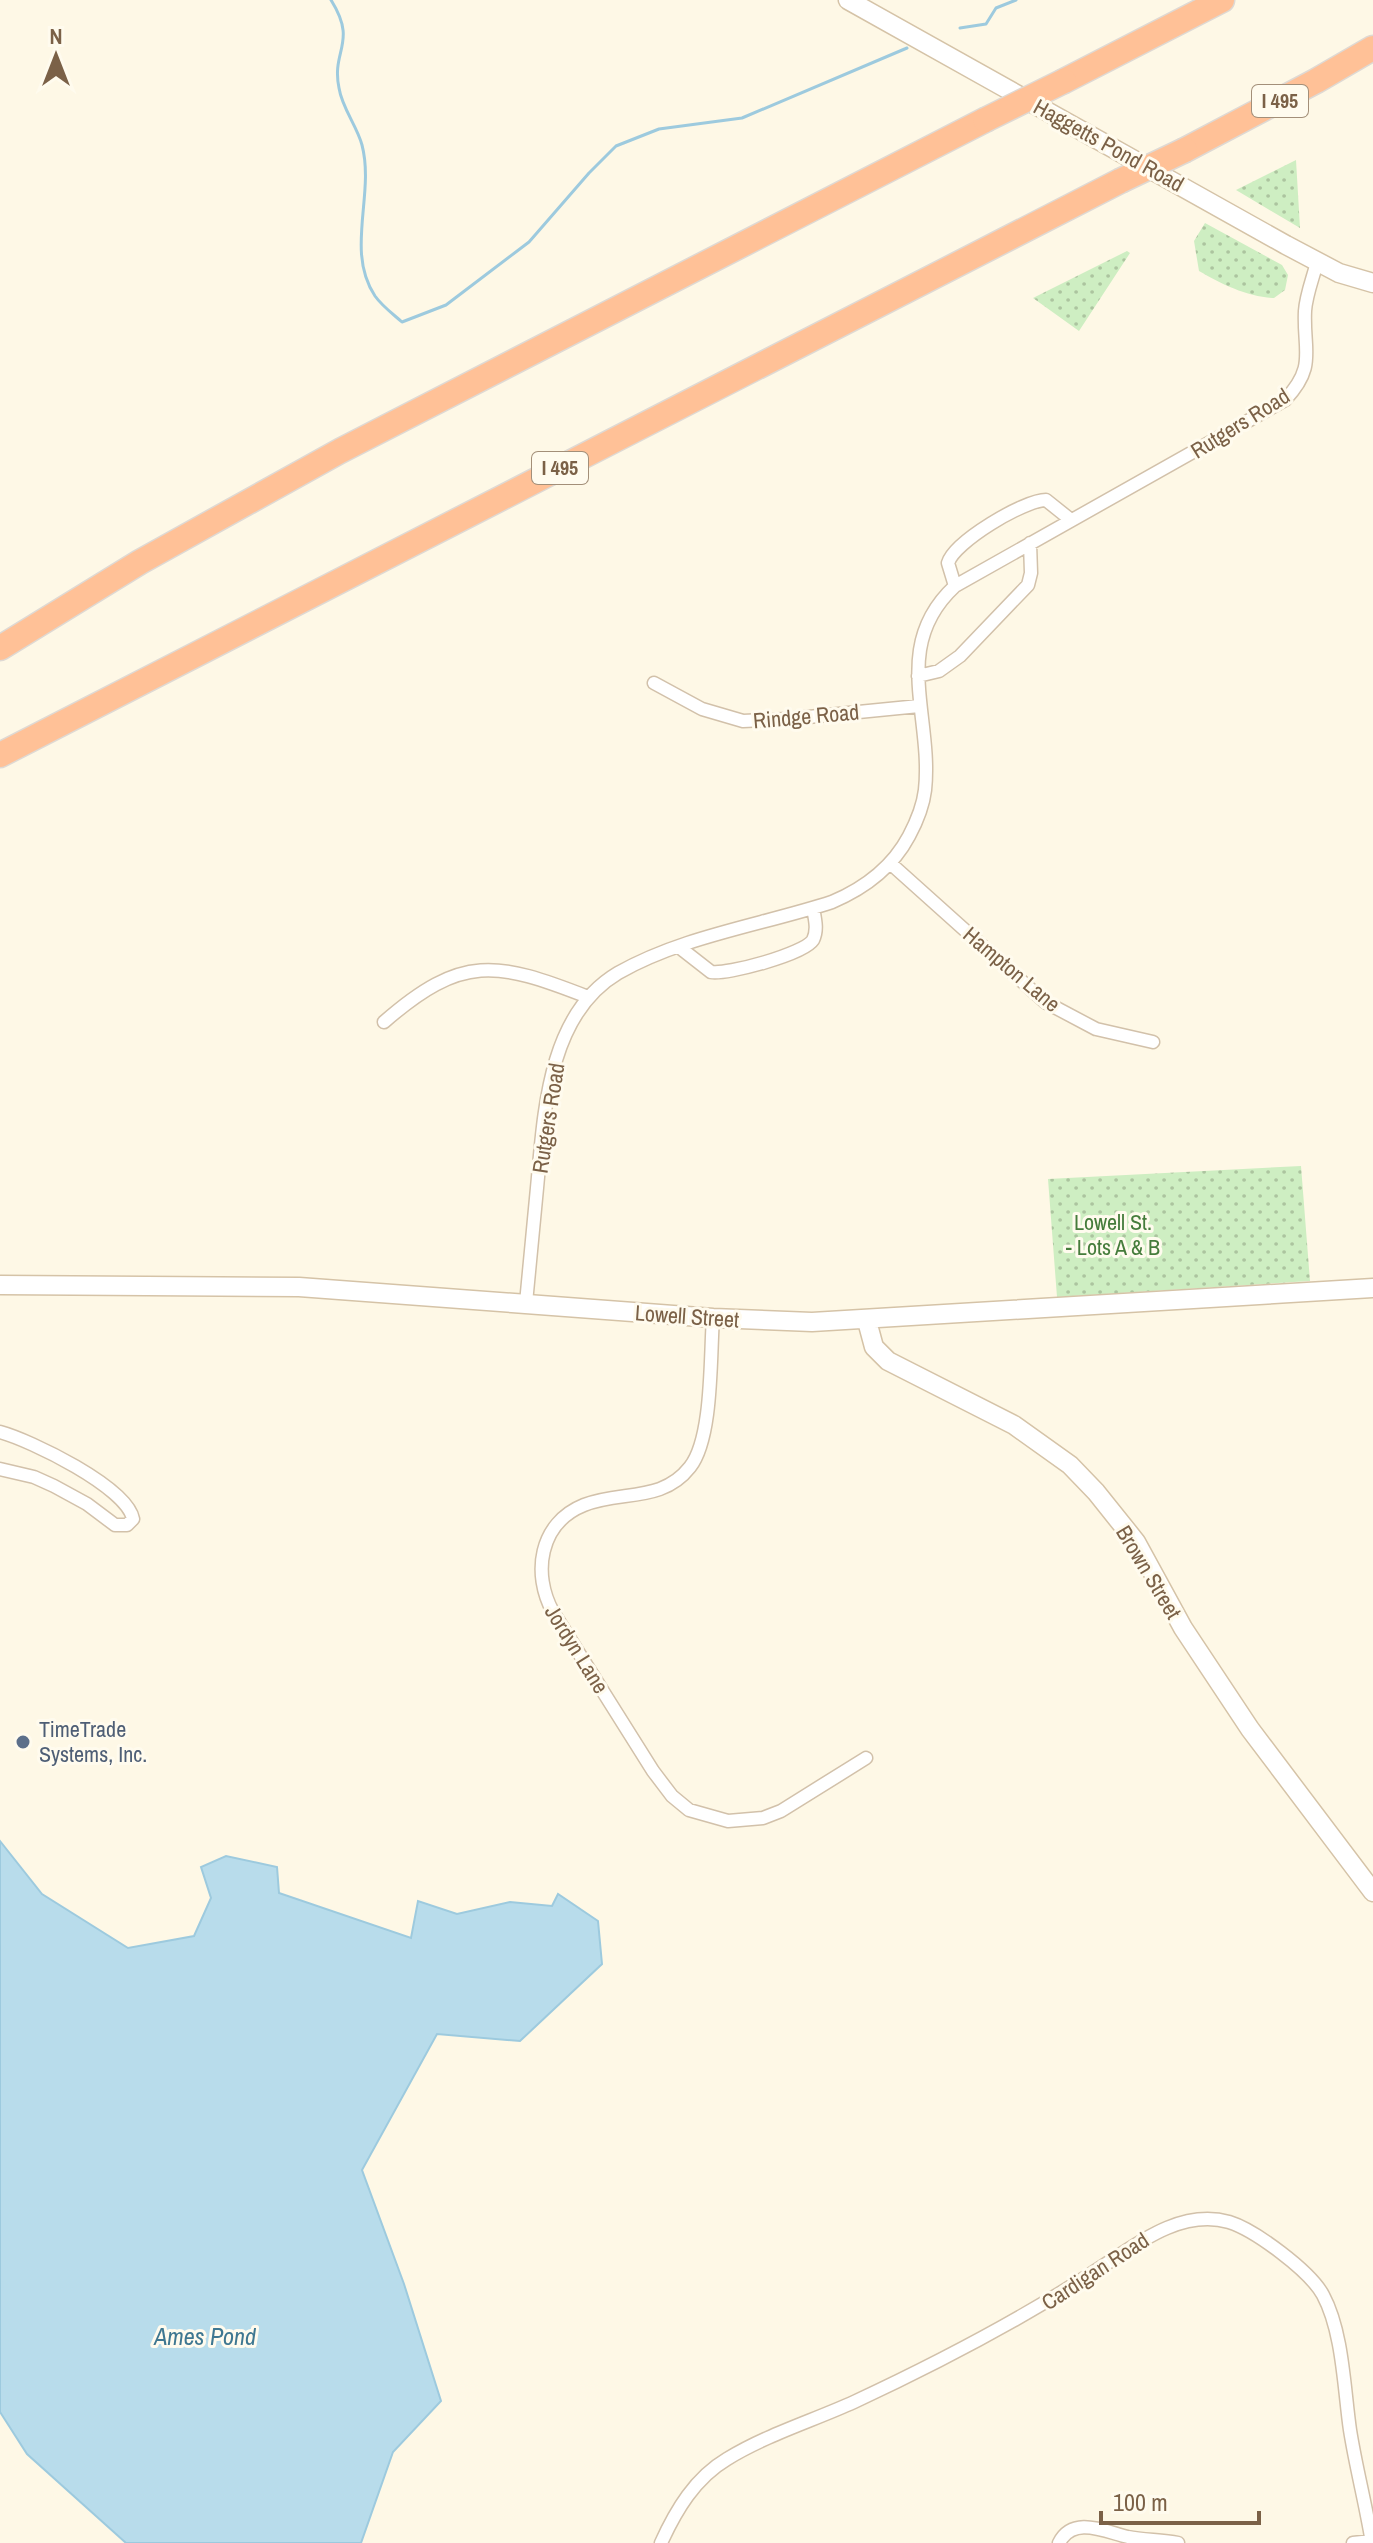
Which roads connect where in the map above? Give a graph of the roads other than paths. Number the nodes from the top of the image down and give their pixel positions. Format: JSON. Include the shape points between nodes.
{"nodes":[{"id":1,"x":848,"y":0,"type":"edge"},
{"id":2,"x":1222,"y":0,"type":"edge"},
{"id":3,"x":1373,"y":48,"type":"edge"},
{"id":4,"x":1317,"y":262,"type":"junction"},
{"id":5,"x":1373,"y":283,"type":"edge"},
{"id":6,"x":1071,"y":520,"type":"junction"},
{"id":7,"x":1030,"y":543,"type":"junction"},
{"id":8,"x":955,"y":586,"type":"junction"},
{"id":9,"x":0,"y":648,"type":"edge"},
{"id":10,"x":918,"y":676,"type":"junction"},
{"id":11,"x":654,"y":683,"type":"dead end"},
{"id":12,"x":919,"y":706,"type":"junction"},
{"id":13,"x":0,"y":755,"type":"edge"},
{"id":14,"x":890,"y":863,"type":"junction"},
{"id":15,"x":813,"y":908,"type":"junction"},
{"id":16,"x":679,"y":947,"type":"junction"},
{"id":17,"x":588,"y":997,"type":"junction"},
{"id":18,"x":384,"y":1022,"type":"dead end"},
{"id":19,"x":1153,"y":1042,"type":"dead end"},
{"id":20,"x":0,"y":1285,"type":"edge"},
{"id":21,"x":1373,"y":1288,"type":"edge"},
{"id":22,"x":526,"y":1303,"type":"junction"},
{"id":23,"x":713,"y":1318,"type":"junction"},
{"id":24,"x":867,"y":1321,"type":"junction"},
{"id":25,"x":0,"y":1432,"type":"edge"},
{"id":26,"x":0,"y":1469,"type":"edge"},
{"id":27,"x":866,"y":1758,"type":"dead end"},
{"id":28,"x":1373,"y":1892,"type":"edge"},
{"id":29,"x":1128,"y":2540,"type":"edge"},
{"id":30,"x":1372,"y":2542,"type":"edge"},
{"id":31,"x":661,"y":2543,"type":"edge"},
{"id":32,"x":1059,"y":2543,"type":"edge"},
{"id":33,"x":1178,"y":2543,"type":"edge"},
{"id":34,"x":1353,"y":2543,"type":"edge"}],
"edges":[{"from":1,"to":4,"type":"street","name":"Haggetts Pond Road"},
{"from":2,"to":9,"type":"highway","bridge":true,"via":[[340,451],[140,562]]},
{"from":3,"to":13,"type":"highway","number":"I 495","bridge":true,"via":[[1185,150]]},
{"from":4,"to":5,"type":"street","name":"Haggetts Pond Road"},
{"from":4,"to":6,"type":"street","name":"Rutgers Road","via":[[1305,307],[1308,353],[1296,389]]},
{"from":6,"to":7,"type":"street","name":"Rutgers Road"},
{"from":6,"to":8,"type":"street","via":[[1046,500],[1030,503],[959,546],[948,563]]},
{"from":7,"to":8,"type":"street","name":"Rutgers Road"},
{"from":7,"to":10,"type":"street","via":[[1028,585],[960,656],[939,671]]},
{"from":8,"to":10,"type":"street","name":"Rutgers Road","via":[[929,620]]},
{"from":10,"to":12,"type":"street","name":"Rutgers Road"},
{"from":11,"to":12,"type":"street","name":"Rindge Road","via":[[702,709],[743,721]]},
{"from":12,"to":14,"type":"street","name":"Rutgers Road","via":[[923,797],[903,848]]},
{"from":14,"to":15,"type":"street","name":"Rutgers Road","via":[[860,890]]},
{"from":14,"to":19,"type":"street","name":"Hampton Lane","via":[[1045,1002],[1096,1029]]},
{"from":15,"to":16,"type":"street","name":"Rutgers Road"},
{"from":15,"to":16,"type":"street","via":[[815,935],[807,946],[728,971],[711,972]]},
{"from":16,"to":17,"type":"street","name":"Rutgers Road","via":[[618,973]]},
{"from":17,"to":18,"type":"street","via":[[512,971],[479,969],[428,988]]},
{"from":17,"to":22,"type":"street","name":"Rutgers Road","via":[[563,1041],[553,1072]]},
{"from":20,"to":22,"type":"street","name":"Lowell Street","via":[[273,1286]]},
{"from":21,"to":24,"type":"street","name":"Lowell Street"},
{"from":22,"to":23,"type":"street","name":"Lowell Street"},
{"from":23,"to":24,"type":"street","name":"Lowell Street"},
{"from":23,"to":27,"type":"street","name":"Jordyn Lane","via":[[705,1423],[696,1458],[666,1488],[588,1503],[565,1517],[543,1551],[540,1577],[545,1596],[653,1771],[689,1810],[728,1821],[763,1818]]},
{"from":24,"to":28,"type":"street","name":"Brown Street","via":[[874,1347],[888,1361],[1014,1425],[1070,1465],[1096,1492],[1136,1542],[1233,1704]]},
{"from":25,"to":26,"type":"street","via":[[82,1471],[125,1504],[133,1519],[115,1525],[54,1486]]},
{"from":29,"to":32,"type":"street","via":[[1085,2527],[1069,2531]]},
{"from":29,"to":33,"type":"street"},
{"from":30,"to":31,"type":"street","name":"Cardigan Road","via":[[1335,2322],[1323,2293],[1307,2274],[1254,2234],[1228,2222],[1198,2220],[1142,2239],[1055,2298],[939,2362],[725,2460],[684,2499]]},
{"from":30,"to":34,"type":"street"}]}
